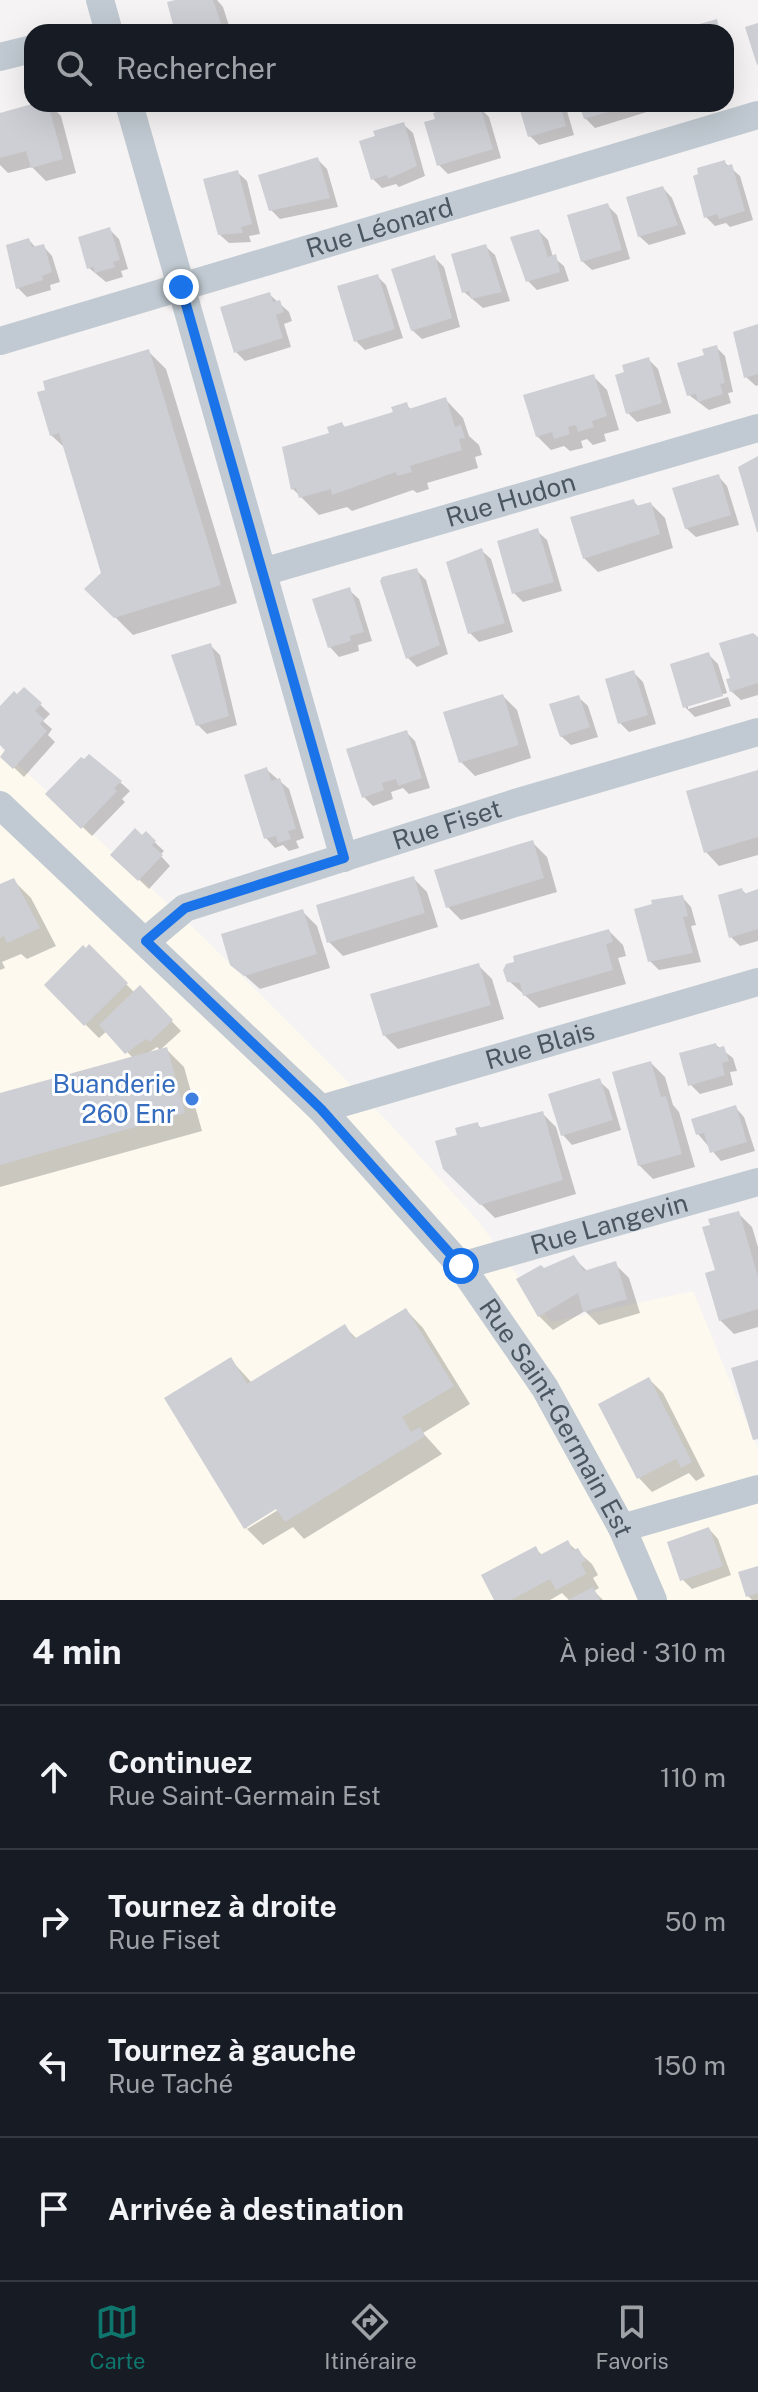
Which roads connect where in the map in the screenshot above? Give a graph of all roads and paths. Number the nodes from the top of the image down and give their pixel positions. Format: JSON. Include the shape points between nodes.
{"nodes":[{"id":1,"x":100,"y":0,"type":"edge"},
{"id":2,"x":105,"y":24,"type":"edge"},
{"id":3,"x":24,"y":51,"type":"edge"},
{"id":4,"x":0,"y":57,"type":"edge"},
{"id":5,"x":131,"y":112,"type":"edge"},
{"id":6,"x":758,"y":115,"type":"edge"},
{"id":7,"x":181,"y":287,"type":"junction"},
{"id":8,"x":0,"y":341,"type":"edge"},
{"id":9,"x":758,"y":428,"type":"edge"},
{"id":10,"x":263,"y":572,"type":"junction"},
{"id":11,"x":758,"y":732,"type":"edge"},
{"id":12,"x":0,"y":805,"type":"edge"},
{"id":13,"x":344,"y":858,"type":"junction"},
{"id":14,"x":146,"y":941,"type":"junction"},
{"id":15,"x":758,"y":982,"type":"edge"},
{"id":16,"x":321,"y":1109,"type":"junction"},
{"id":17,"x":758,"y":1182,"type":"edge"},
{"id":18,"x":461,"y":1266,"type":"junction"},
{"id":19,"x":758,"y":1489,"type":"edge"},
{"id":20,"x":622,"y":1528,"type":"junction"},
{"id":21,"x":653,"y":1600,"type":"edge"}],
"edges":[{"from":1,"to":2,"type":"street"},
{"from":3,"to":4,"type":"street"},
{"from":5,"to":7,"type":"street"},
{"from":6,"to":7,"type":"street","name":"Rue Léonard"},
{"from":7,"to":8,"type":"street","name":"Rue Léonard"},
{"from":7,"to":10,"type":"street"},
{"from":9,"to":10,"type":"street","name":"Rue Hudon"},
{"from":10,"to":13,"type":"street"},
{"from":11,"to":13,"type":"street","name":"Rue Fiset"},
{"from":12,"to":14,"type":"street","name":"Rue Saint-Germain Est"},
{"from":13,"to":14,"type":"street","name":"Rue Fiset","via":[[185,908]]},
{"from":14,"to":16,"type":"street","name":"Rue Saint-Germain Est"},
{"from":15,"to":16,"type":"street","name":"Rue Blais"},
{"from":16,"to":18,"type":"street","name":"Rue Saint-Germain Est"},
{"from":17,"to":18,"type":"street","name":"Rue Langevin"},
{"from":18,"to":20,"type":"street","name":"Rue Saint-Germain Est","via":[[545,1388]]},
{"from":19,"to":20,"type":"street"},
{"from":20,"to":21,"type":"street","name":"Rue Saint-Germain Est"}]}
